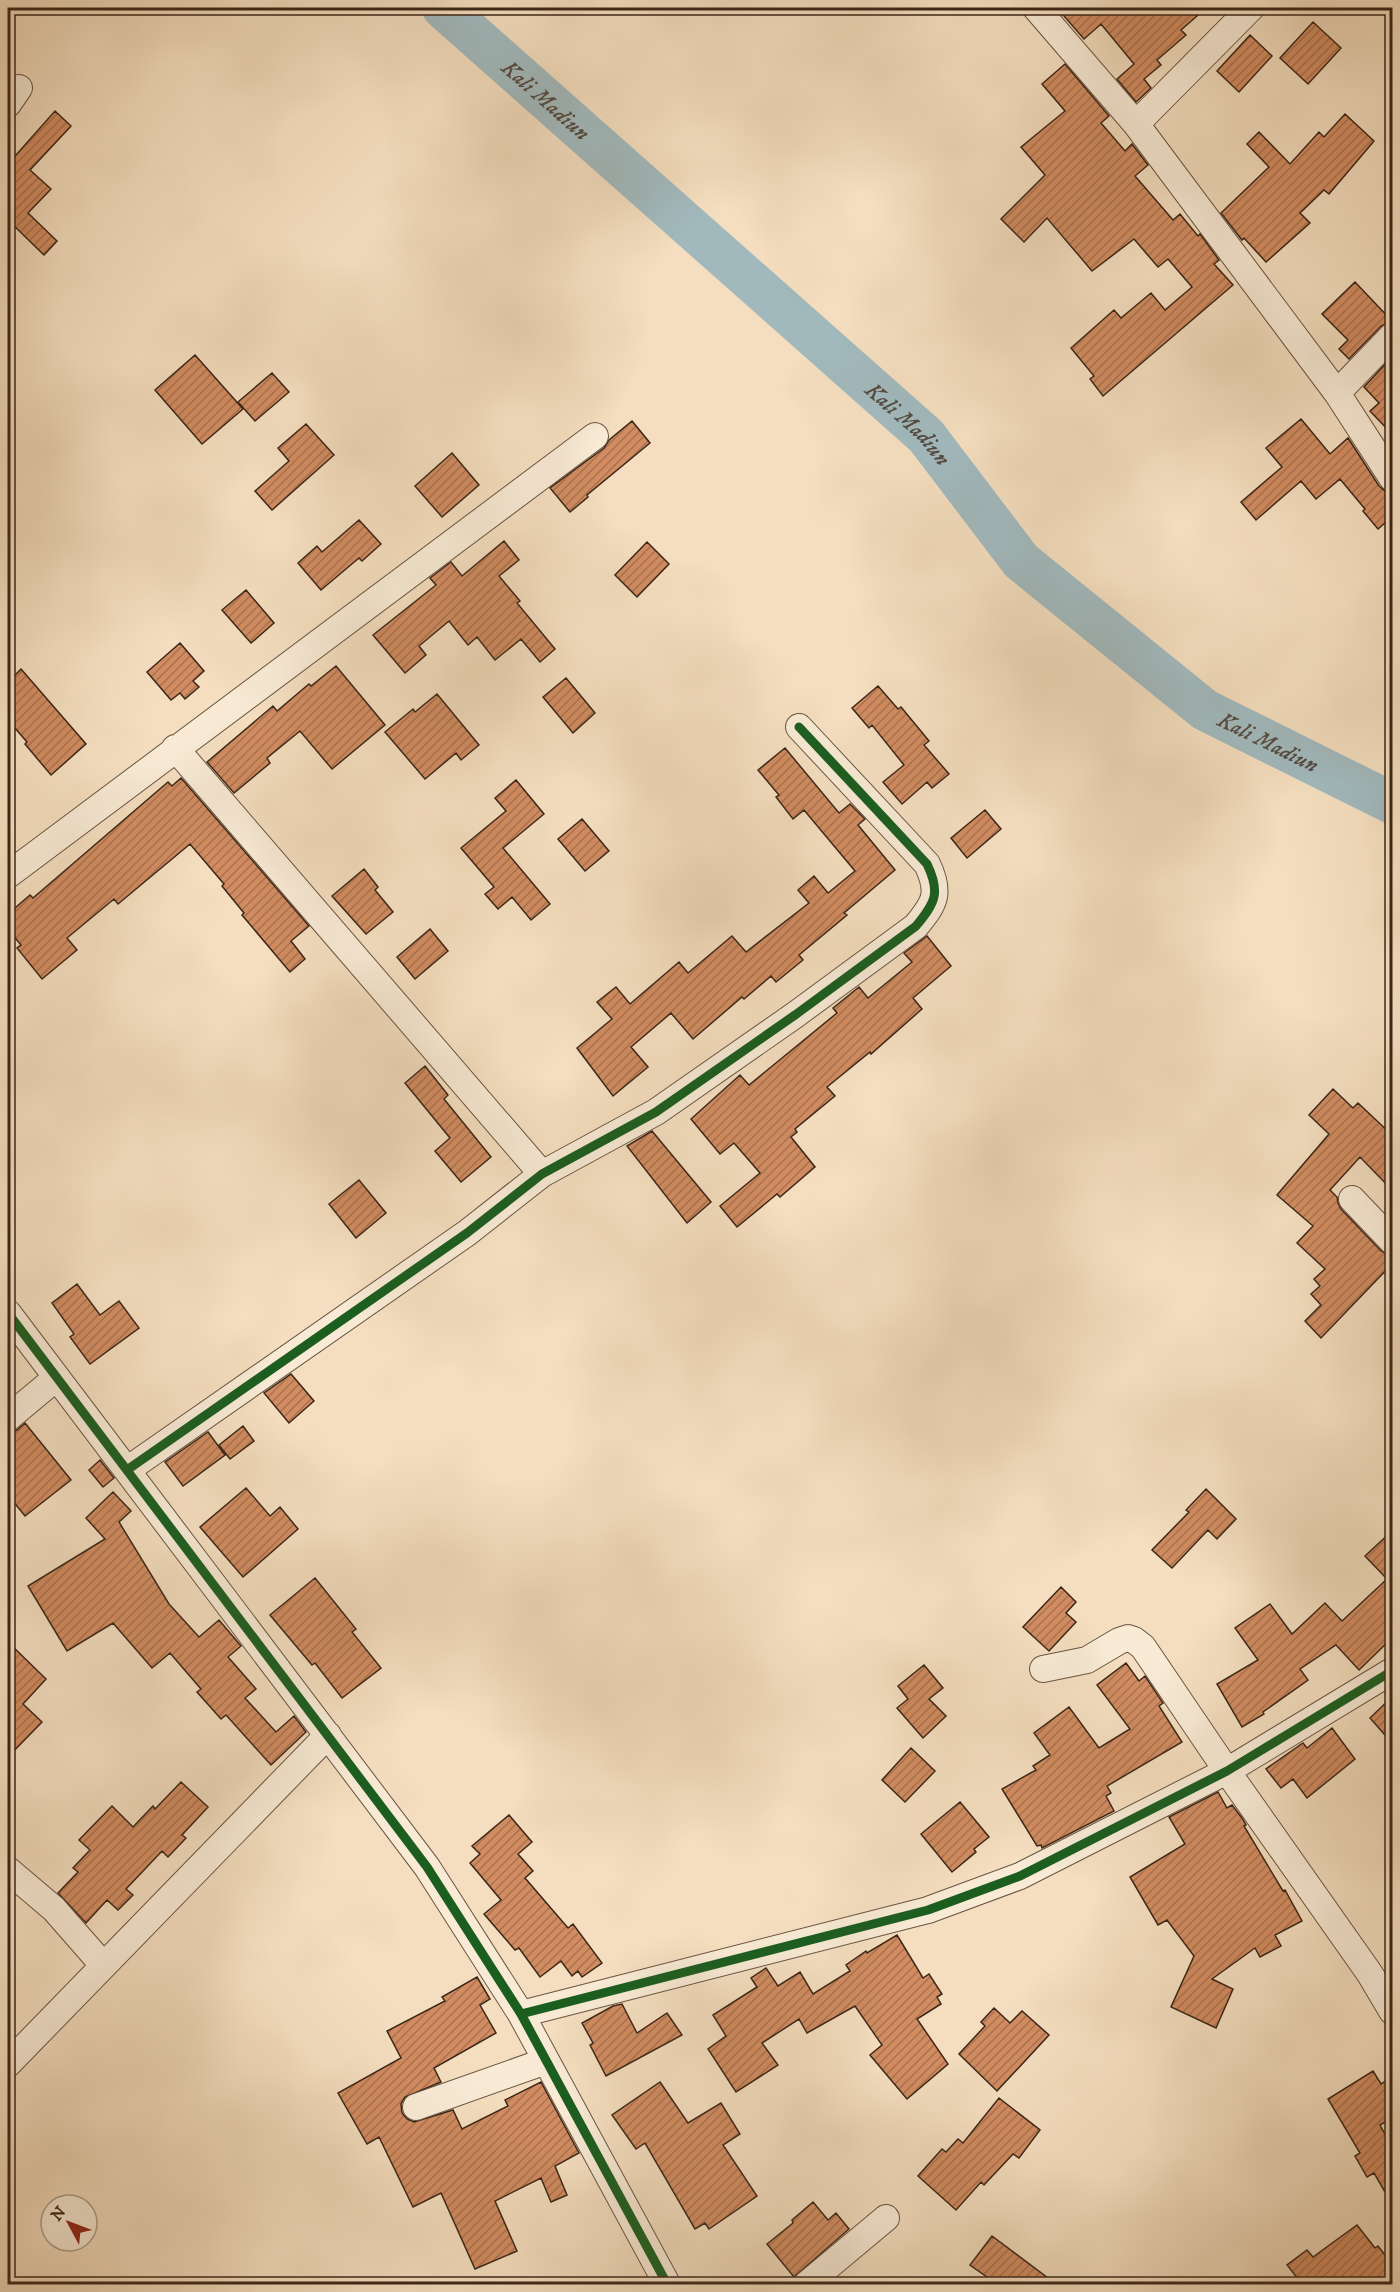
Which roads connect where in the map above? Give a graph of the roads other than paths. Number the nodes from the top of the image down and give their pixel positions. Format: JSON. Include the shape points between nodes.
{"nodes":[{"id":1,"x":1036,"y":8,"type":"edge"},
{"id":2,"x":1251,"y":8,"type":"edge"},
{"id":3,"x":1136,"y":124,"type":"junction"},
{"id":4,"x":1392,"y":336,"type":"edge"},
{"id":5,"x":1337,"y":393,"type":"junction"},
{"id":6,"x":595,"y":436,"type":"dead end"},
{"id":7,"x":1392,"y":478,"type":"edge"},
{"id":8,"x":799,"y":727,"type":"dead end"},
{"id":9,"x":175,"y":748,"type":"junction"},
{"id":10,"x":8,"y":875,"type":"edge"},
{"id":11,"x":542,"y":1174,"type":"junction"},
{"id":12,"x":1352,"y":1199,"type":"dead end"},
{"id":13,"x":1392,"y":1241,"type":"edge"},
{"id":14,"x":8,"y":1314,"type":"edge"},
{"id":15,"x":56,"y":1378,"type":"junction"},
{"id":16,"x":8,"y":1418,"type":"edge"},
{"id":17,"x":127,"y":1470,"type":"junction"},
{"id":18,"x":1043,"y":1669,"type":"dead end"},
{"id":19,"x":1392,"y":1671,"type":"edge"},
{"id":20,"x":328,"y":1735,"type":"junction"},
{"id":21,"x":1227,"y":1771,"type":"junction"},
{"id":22,"x":8,"y":1870,"type":"edge"},
{"id":23,"x":103,"y":1965,"type":"junction"},
{"id":24,"x":1392,"y":2011,"type":"edge"},
{"id":25,"x":521,"y":2014,"type":"junction"},
{"id":26,"x":546,"y":2061,"type":"junction"},
{"id":27,"x":8,"y":2064,"type":"edge"},
{"id":28,"x":416,"y":2107,"type":"dead end"},
{"id":29,"x":886,"y":2218,"type":"dead end"},
{"id":30,"x":668,"y":2284,"type":"edge"},
{"id":31,"x":807,"y":2284,"type":"edge"}],
"edges":[{"from":1,"to":3,"type":"street"},
{"from":2,"to":3,"type":"street"},
{"from":3,"to":5,"type":"street"},
{"from":4,"to":5,"type":"street"},
{"from":5,"to":7,"type":"street"},
{"from":6,"to":9,"type":"street"},
{"from":8,"to":11,"type":"street","via":[[927,864],[935,880],[936,894],[928,911],[916,926],[656,1112]]},
{"from":9,"to":10,"type":"street"},
{"from":9,"to":11,"type":"street"},
{"from":11,"to":17,"type":"street","via":[[467,1233]]},
{"from":12,"to":13,"type":"street"},
{"from":14,"to":15,"type":"street"},
{"from":15,"to":16,"type":"street"},
{"from":15,"to":17,"type":"street"},
{"from":17,"to":20,"type":"street"},
{"from":18,"to":21,"type":"street","via":[[1087,1660],[1119,1641],[1134,1640],[1143,1647]]},
{"from":19,"to":21,"type":"street"},
{"from":20,"to":23,"type":"street"},
{"from":20,"to":25,"type":"street","via":[[427,1867]]},
{"from":21,"to":24,"type":"street"},
{"from":21,"to":25,"type":"street","via":[[1020,1876],[928,1910]]},
{"from":22,"to":23,"type":"street","via":[[54,1909]]},
{"from":23,"to":27,"type":"street"},
{"from":25,"to":26,"type":"street"},
{"from":26,"to":28,"type":"street"},
{"from":26,"to":30,"type":"street"},
{"from":29,"to":31,"type":"street"}]}
